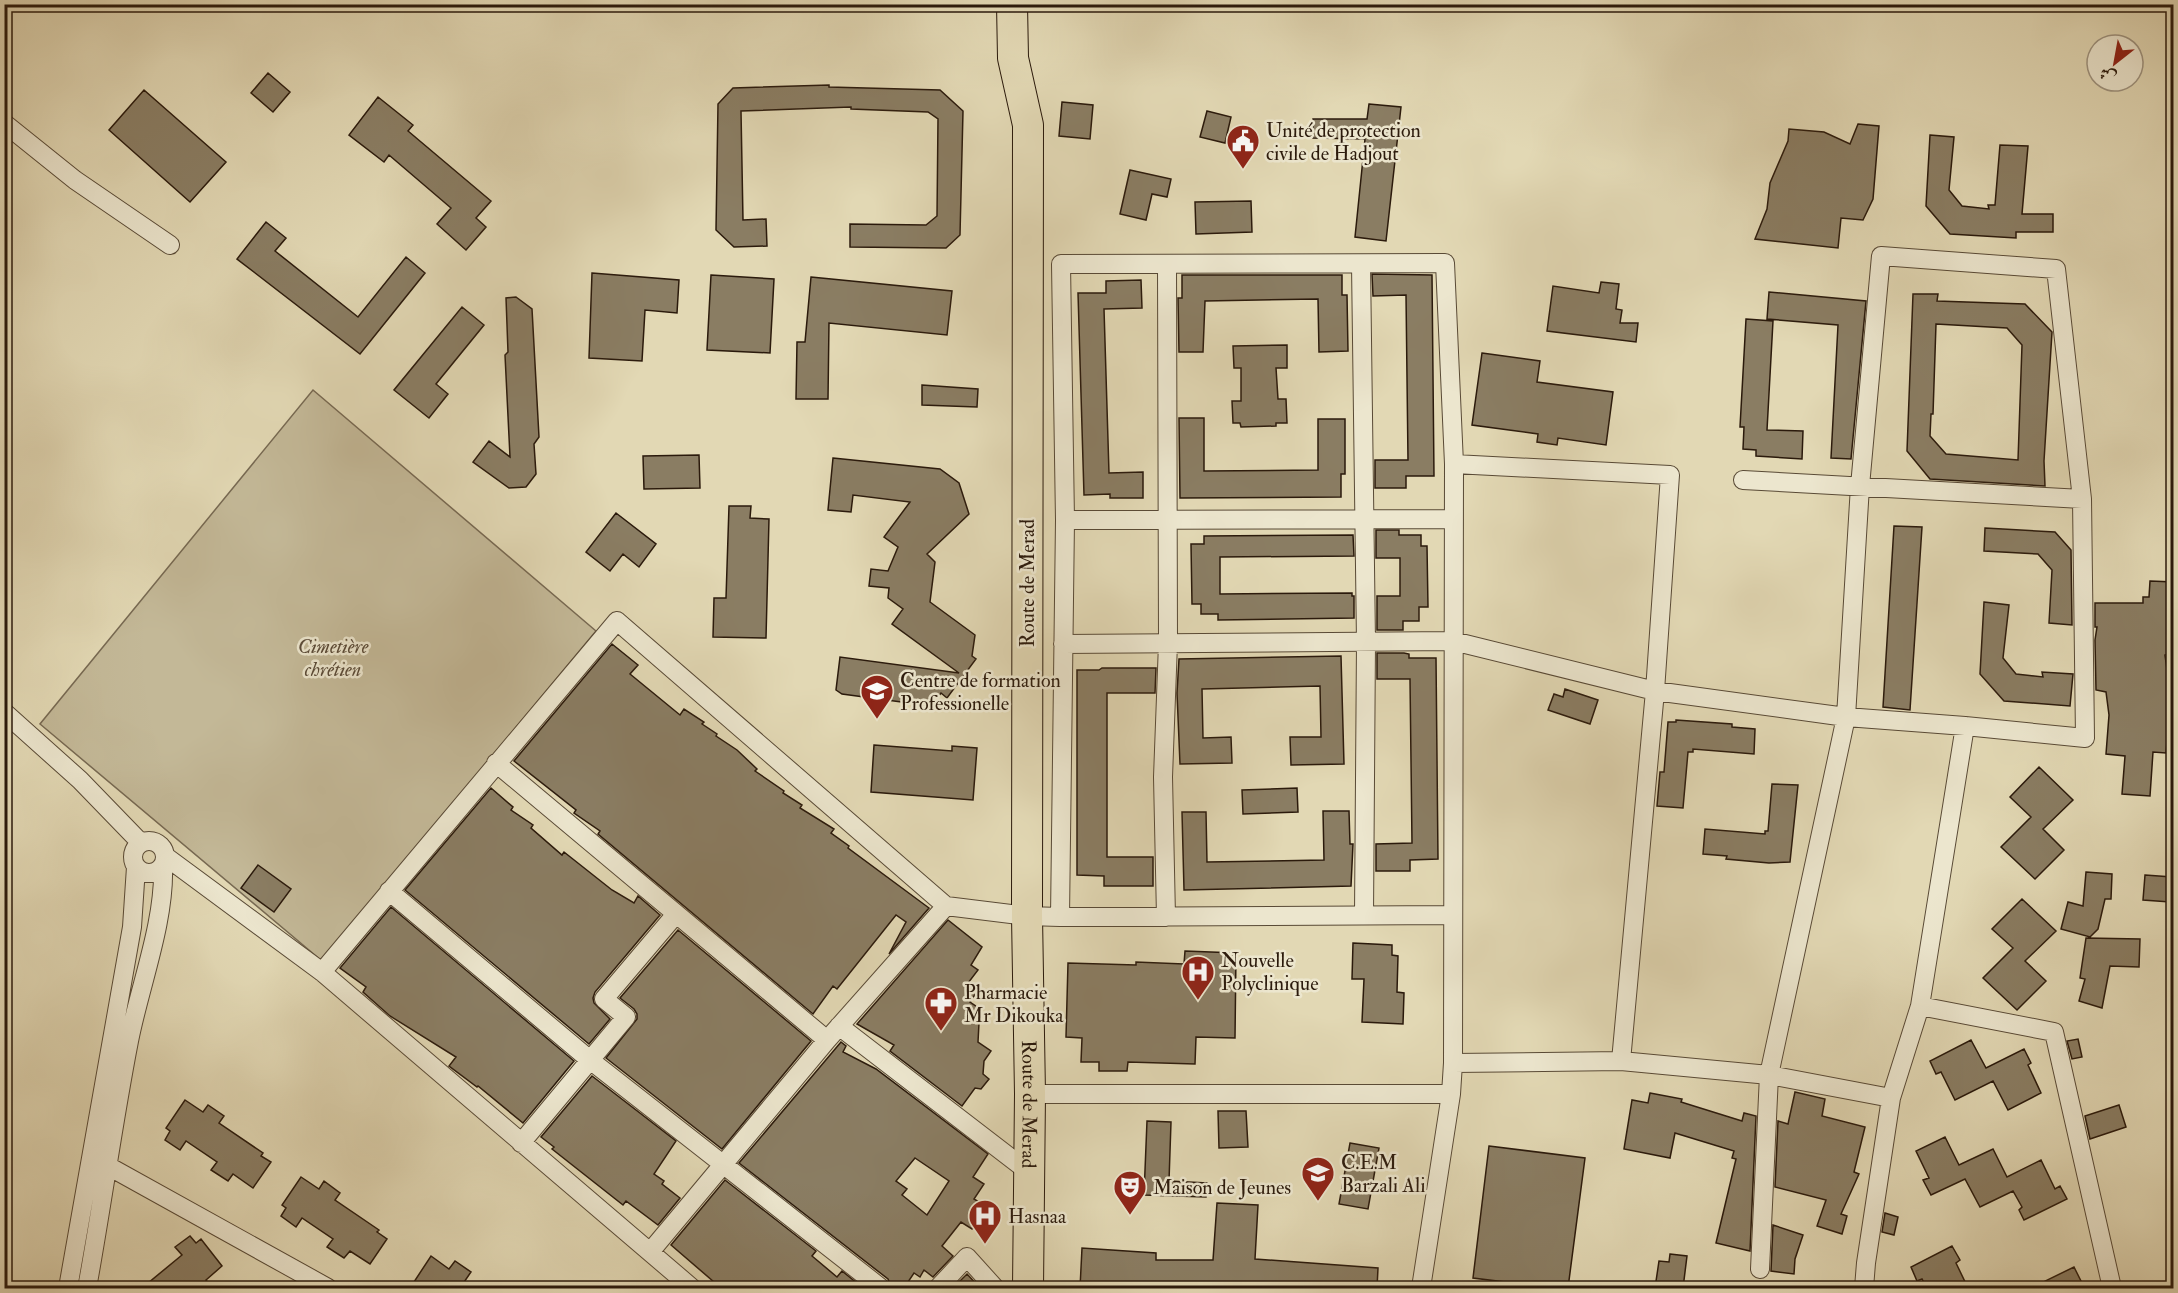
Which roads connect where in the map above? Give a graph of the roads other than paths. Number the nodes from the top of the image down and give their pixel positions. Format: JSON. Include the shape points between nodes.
{"nodes":[{"id":1,"x":1012,"y":4,"type":"edge"},
{"id":2,"x":4,"y":123,"type":"edge"},
{"id":3,"x":170,"y":245,"type":"dead end"},
{"id":4,"x":1167,"y":264,"type":"junction"},
{"id":5,"x":1361,"y":264,"type":"junction"},
{"id":6,"x":1454,"y":464,"type":"junction"},
{"id":7,"x":1743,"y":480,"type":"dead end"},
{"id":8,"x":1860,"y":486,"type":"junction"},
{"id":9,"x":2082,"y":499,"type":"junction"},
{"id":10,"x":1364,"y":519,"type":"junction"},
{"id":11,"x":1454,"y":519,"type":"junction"},
{"id":12,"x":1065,"y":520,"type":"junction"},
{"id":13,"x":1168,"y":520,"type":"junction"},
{"id":14,"x":1453,"y":641,"type":"junction"},
{"id":15,"x":1366,"y":642,"type":"junction"},
{"id":16,"x":1168,"y":643,"type":"junction"},
{"id":17,"x":1063,"y":644,"type":"junction"},
{"id":18,"x":1654,"y":691,"type":"junction"},
{"id":19,"x":4,"y":712,"type":"edge"},
{"id":20,"x":1846,"y":717,"type":"junction"},
{"id":21,"x":1965,"y":726,"type":"junction"},
{"id":22,"x":496,"y":763,"type":"junction"},
{"id":23,"x":141,"y":843,"type":"junction"},
{"id":24,"x":164,"y":861,"type":"junction"},
{"id":25,"x":136,"y":867,"type":"junction"},
{"id":26,"x":389,"y":891,"type":"junction"},
{"id":27,"x":946,"y":906,"type":"junction"},
{"id":28,"x":676,"y":914,"type":"junction"},
{"id":29,"x":1364,"y":915,"type":"junction"},
{"id":30,"x":1453,"y":915,"type":"junction"},
{"id":31,"x":1027,"y":916,"type":"junction"},
{"id":32,"x":1060,"y":917,"type":"junction"},
{"id":33,"x":1166,"y":917,"type":"junction"},
{"id":34,"x":322,"y":972,"type":"junction"},
{"id":35,"x":1920,"y":1006,"type":"junction"},
{"id":36,"x":839,"y":1026,"type":"junction"},
{"id":37,"x":827,"y":1040,"type":"junction"},
{"id":38,"x":590,"y":1060,"type":"junction"},
{"id":39,"x":1621,"y":1060,"type":"junction"},
{"id":40,"x":1453,"y":1063,"type":"junction"},
{"id":41,"x":1769,"y":1075,"type":"junction"},
{"id":42,"x":1030,"y":1094,"type":"junction"},
{"id":43,"x":1451,"y":1094,"type":"junction"},
{"id":44,"x":1891,"y":1098,"type":"junction"},
{"id":45,"x":521,"y":1143,"type":"junction"},
{"id":46,"x":723,"y":1164,"type":"junction"},
{"id":47,"x":108,"y":1166,"type":"junction"},
{"id":48,"x":1029,"y":1172,"type":"junction"},
{"id":49,"x":650,"y":1252,"type":"junction"},
{"id":50,"x":1760,"y":1269,"type":"dead end"},
{"id":51,"x":68,"y":1288,"type":"edge"},
{"id":52,"x":87,"y":1288,"type":"edge"},
{"id":53,"x":328,"y":1288,"type":"edge"},
{"id":54,"x":692,"y":1288,"type":"edge"},
{"id":55,"x":881,"y":1288,"type":"edge"},
{"id":56,"x":938,"y":1288,"type":"edge"},
{"id":57,"x":995,"y":1288,"type":"edge"},
{"id":58,"x":1028,"y":1288,"type":"edge"},
{"id":59,"x":1421,"y":1288,"type":"edge"},
{"id":60,"x":1864,"y":1288,"type":"edge"},
{"id":61,"x":2112,"y":1288,"type":"edge"}],
"edges":[{"from":1,"to":31,"type":"main road","name":"Route de Merad","via":[[1012,58],[1028,125]]},
{"from":2,"to":3,"type":"street","via":[[75,180]]},
{"from":4,"to":5,"type":"street"},
{"from":4,"to":12,"type":"street","via":[[1061,264]]},
{"from":4,"to":13,"type":"street"},
{"from":5,"to":6,"type":"street","via":[[1445,263]]},
{"from":5,"to":10,"type":"street"},
{"from":6,"to":11,"type":"street"},
{"from":6,"to":18,"type":"street","via":[[1670,475]]},
{"from":7,"to":8,"type":"street"},
{"from":8,"to":9,"type":"street"},
{"from":8,"to":9,"type":"street","via":[[1881,256],[2056,269]]},
{"from":8,"to":20,"type":"street"},
{"from":9,"to":21,"type":"street","via":[[2085,738]]},
{"from":10,"to":11,"type":"street"},
{"from":10,"to":13,"type":"street"},
{"from":10,"to":15,"type":"street"},
{"from":11,"to":14,"type":"street"},
{"from":12,"to":13,"type":"street"},
{"from":12,"to":17,"type":"street"},
{"from":13,"to":16,"type":"street"},
{"from":14,"to":15,"type":"street"},
{"from":14,"to":18,"type":"street"},
{"from":14,"to":30,"type":"street"},
{"from":15,"to":16,"type":"street"},
{"from":15,"to":29,"type":"street"},
{"from":16,"to":17,"type":"street"},
{"from":16,"to":33,"type":"street","via":[[1163,777]]},
{"from":17,"to":32,"type":"street"},
{"from":18,"to":20,"type":"street"},
{"from":18,"to":39,"type":"street"},
{"from":19,"to":23,"type":"street","via":[[73,773]]},
{"from":20,"to":21,"type":"street"},
{"from":20,"to":41,"type":"street"},
{"from":21,"to":35,"type":"street"},
{"from":22,"to":26,"type":"street"},
{"from":22,"to":27,"type":"street","via":[[617,621]]},
{"from":22,"to":28,"type":"street"},
{"from":23,"to":24,"type":"street","via":[[157,843],[164,850]]},
{"from":23,"to":25,"type":"street","via":[[133,856]]},
{"from":24,"to":25,"type":"street","via":[[155,872]]},
{"from":24,"to":34,"type":"street"},
{"from":24,"to":47,"type":"street","via":[[158,917],[129,1041]]},
{"from":25,"to":51,"type":"street","via":[[132,927]]},
{"from":26,"to":34,"type":"street"},
{"from":26,"to":38,"type":"street"},
{"from":27,"to":31,"type":"street"},
{"from":27,"to":36,"type":"street"},
{"from":28,"to":37,"type":"street"},
{"from":28,"to":38,"type":"street","via":[[604,999],[626,1017]]},
{"from":29,"to":30,"type":"street"},
{"from":29,"to":33,"type":"street"},
{"from":30,"to":40,"type":"street"},
{"from":31,"to":32,"type":"street"},
{"from":31,"to":42,"type":"main road","name":"Route de Merad"},
{"from":32,"to":33,"type":"street"},
{"from":34,"to":45,"type":"street"},
{"from":35,"to":44,"type":"street"},
{"from":35,"to":61,"type":"street","via":[[2054,1032]]},
{"from":36,"to":37,"type":"street"},
{"from":36,"to":48,"type":"street"},
{"from":37,"to":46,"type":"street"},
{"from":38,"to":45,"type":"street"},
{"from":38,"to":46,"type":"street"},
{"from":39,"to":40,"type":"street"},
{"from":39,"to":41,"type":"street"},
{"from":40,"to":43,"type":"street"},
{"from":41,"to":44,"type":"street"},
{"from":41,"to":50,"type":"street"},
{"from":42,"to":43,"type":"street"},
{"from":42,"to":48,"type":"main road","name":"Route de Merad"},
{"from":43,"to":59,"type":"street"},
{"from":44,"to":60,"type":"street"},
{"from":45,"to":49,"type":"street"},
{"from":46,"to":49,"type":"street"},
{"from":46,"to":55,"type":"street"},
{"from":47,"to":52,"type":"street"},
{"from":47,"to":53,"type":"street"},
{"from":48,"to":58,"type":"main road","name":"Route de Merad"},
{"from":49,"to":54,"type":"street"},
{"from":56,"to":57,"type":"street","via":[[967,1257]]}]}
